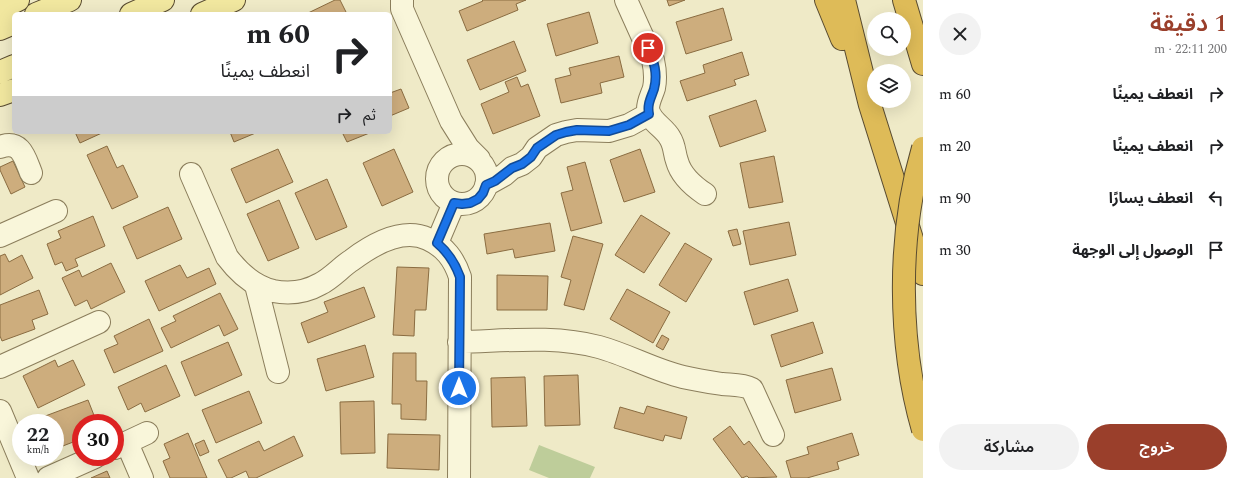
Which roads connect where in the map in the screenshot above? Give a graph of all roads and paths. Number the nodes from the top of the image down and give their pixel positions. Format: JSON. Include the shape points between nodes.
{"nodes":[{"id":1,"x":18,"y":0,"type":"edge"},
{"id":2,"x":70,"y":0,"type":"edge"},
{"id":3,"x":163,"y":0,"type":"edge"},
{"id":4,"x":234,"y":0,"type":"edge"},
{"id":5,"x":626,"y":0,"type":"edge"},
{"id":6,"x":826,"y":0,"type":"edge"},
{"id":7,"x":844,"y":0,"type":"edge"},
{"id":8,"x":904,"y":0,"type":"edge"},
{"id":9,"x":399,"y":3,"type":"edge"},
{"id":10,"x":0,"y":9,"type":"edge"},
{"id":11,"x":41,"y":12,"type":"edge"},
{"id":12,"x":136,"y":12,"type":"edge"},
{"id":13,"x":207,"y":12,"type":"edge"},
{"id":14,"x":12,"y":24,"type":"edge"},
{"id":15,"x":0,"y":29,"type":"edge"},
{"id":16,"x":923,"y":64,"type":"edge"},
{"id":17,"x":12,"y":67,"type":"edge"},
{"id":18,"x":0,"y":72,"type":"edge"},
{"id":19,"x":12,"y":91,"type":"edge"},
{"id":20,"x":867,"y":93,"type":"edge"},
{"id":21,"x":0,"y":96,"type":"edge"},
{"id":22,"x":867,"y":98,"type":"edge"},
{"id":23,"x":871,"y":108,"type":"edge"},
{"id":24,"x":649,"y":114,"type":"junction"},
{"id":25,"x":451,"y":121,"type":"junction"},
{"id":26,"x":0,"y":147,"type":"edge"},
{"id":27,"x":923,"y":148,"type":"edge"},
{"id":28,"x":443,"y":161,"type":"junction"},
{"id":29,"x":483,"y":170,"type":"junction"},
{"id":30,"x":31,"y":173,"type":"dead end"},
{"id":31,"x":191,"y":174,"type":"dead end"},
{"id":32,"x":705,"y":194,"type":"dead end"},
{"id":33,"x":454,"y":203,"type":"junction"},
{"id":34,"x":56,"y":211,"type":"dead end"},
{"id":35,"x":0,"y":236,"type":"edge"},
{"id":36,"x":437,"y":243,"type":"junction"},
{"id":37,"x":923,"y":274,"type":"edge"},
{"id":38,"x":256,"y":285,"type":"junction"},
{"id":39,"x":99,"y":322,"type":"dead end"},
{"id":40,"x":459,"y":342,"type":"junction"},
{"id":41,"x":0,"y":367,"type":"edge"},
{"id":42,"x":278,"y":372,"type":"dead end"},
{"id":43,"x":0,"y":411,"type":"edge"},
{"id":44,"x":923,"y":430,"type":"edge"},
{"id":45,"x":147,"y":433,"type":"dead end"},
{"id":46,"x":773,"y":436,"type":"dead end"},
{"id":47,"x":124,"y":444,"type":"edge"},
{"id":48,"x":124,"y":450,"type":"edge"},
{"id":49,"x":75,"y":466,"type":"edge"},
{"id":50,"x":28,"y":478,"type":"edge"},
{"id":51,"x":48,"y":478,"type":"edge"},
{"id":52,"x":142,"y":478,"type":"edge"},
{"id":53,"x":459,"y":478,"type":"edge"}],
"edges":[{"from":1,"to":10,"type":"main road"},
{"from":2,"to":11,"type":"main road"},
{"from":3,"to":12,"type":"main road"},
{"from":4,"to":13,"type":"main road"},
{"from":5,"to":24,"type":"street","via":[[655,69],[654,88],[648,102]]},
{"from":6,"to":22,"type":"highway"},
{"from":7,"to":20,"type":"highway"},
{"from":8,"to":16,"type":"highway"},
{"from":9,"to":25,"type":"street"},
{"from":14,"to":15,"type":"main road"},
{"from":17,"to":18,"type":"main road"},
{"from":19,"to":21,"type":"main road"},
{"from":23,"to":37,"type":"highway"},
{"from":24,"to":29,"type":"street","via":[[629,125],[609,131],[577,130],[556,135],[537,148],[522,164],[495,181]]},
{"from":24,"to":32,"type":"street","via":[[672,140],[683,175]]},
{"from":25,"to":28,"type":"street","via":[[451,135]]},
{"from":25,"to":29,"type":"street"},
{"from":26,"to":30,"type":"street","via":[[10,144],[18,147]]},
{"from":27,"to":44,"type":"highway","bridge":true,"via":[[909,217],[904,285],[908,353]]},
{"from":28,"to":29,"type":"street","via":[[454,154],[467,154]]},
{"from":28,"to":33,"type":"street","via":[[436,182],[442,195]]},
{"from":29,"to":33,"type":"street","via":[[483,193],[478,199],[470,203]]},
{"from":31,"to":38,"type":"street","via":[[227,257],[244,277]]},
{"from":33,"to":36,"type":"street"},
{"from":34,"to":35,"type":"street"},
{"from":36,"to":38,"type":"street","via":[[424,237],[396,236],[373,246],[331,277],[308,290],[281,292]]},
{"from":36,"to":40,"type":"street","via":[[447,252],[460,277]]},
{"from":38,"to":42,"type":"street"},
{"from":39,"to":41,"type":"street"},
{"from":40,"to":46,"type":"street","via":[[543,340],[581,343],[612,351],[683,377],[745,386],[752,389]]},
{"from":40,"to":53,"type":"street"},
{"from":43,"to":50,"type":"street"},
{"from":45,"to":47,"type":"street"},
{"from":48,"to":52,"type":"street"},
{"from":49,"to":51,"type":"street"}]}
